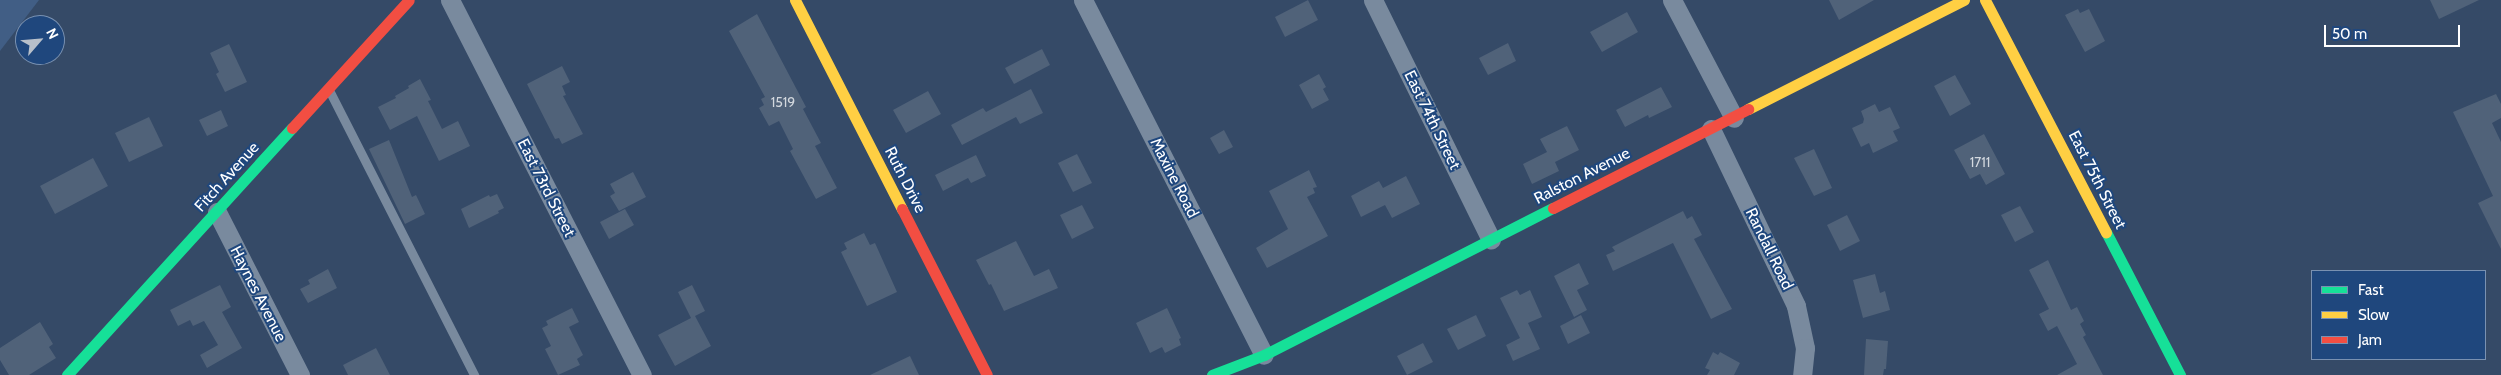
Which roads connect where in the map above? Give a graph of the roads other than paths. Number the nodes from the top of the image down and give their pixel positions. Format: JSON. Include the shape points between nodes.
{"nodes":[{"id":1,"x":409,"y":0,"type":"edge"},
{"id":2,"x":450,"y":0,"type":"edge"},
{"id":3,"x":795,"y":0,"type":"edge"},
{"id":4,"x":1083,"y":0,"type":"edge"},
{"id":5,"x":1373,"y":0,"type":"edge"},
{"id":6,"x":1672,"y":0,"type":"edge"},
{"id":7,"x":1964,"y":0,"type":"edge"},
{"id":8,"x":1985,"y":0,"type":"edge"},
{"id":9,"x":328,"y":89,"type":"junction"},
{"id":10,"x":1734,"y":118,"type":"junction"},
{"id":11,"x":1711,"y":130,"type":"junction"},
{"id":12,"x":217,"y":212,"type":"junction"},
{"id":13,"x":1491,"y":240,"type":"junction"},
{"id":14,"x":1264,"y":355,"type":"junction"},
{"id":15,"x":67,"y":375,"type":"edge"},
{"id":16,"x":300,"y":375,"type":"edge"},
{"id":17,"x":474,"y":375,"type":"edge"},
{"id":18,"x":642,"y":375,"type":"edge"},
{"id":19,"x":987,"y":375,"type":"edge"},
{"id":20,"x":1212,"y":375,"type":"edge"},
{"id":21,"x":1802,"y":375,"type":"edge"},
{"id":22,"x":2180,"y":375,"type":"edge"}],
"edges":[{"from":1,"to":9,"type":"street","name":"Fitch Avenue"},
{"from":2,"to":18,"type":"street","name":"East 73rd Street"},
{"from":3,"to":19,"type":"street","name":"Ruth Drive"},
{"from":4,"to":14,"type":"street","name":"Maxine Road"},
{"from":5,"to":13,"type":"street","name":"East 74th Street"},
{"from":6,"to":10,"type":"street"},
{"from":7,"to":10,"type":"street","name":"Ralston Avenue"},
{"from":8,"to":22,"type":"street","name":"East 75th Street"},
{"from":9,"to":12,"type":"street","name":"Fitch Avenue"},
{"from":9,"to":17,"type":"lane"},
{"from":10,"to":11,"type":"street","name":"Ralston Avenue"},
{"from":11,"to":13,"type":"street","name":"Ralston Avenue"},
{"from":11,"to":21,"type":"street","name":"Randall Road","via":[[1796,306],[1805,348]]},
{"from":12,"to":15,"type":"street","name":"Fitch Avenue"},
{"from":12,"to":16,"type":"street","name":"Haynes Avenue"},
{"from":13,"to":14,"type":"street","name":"Ralston Avenue"},
{"from":14,"to":20,"type":"street","name":"Ralston Avenue"}]}
